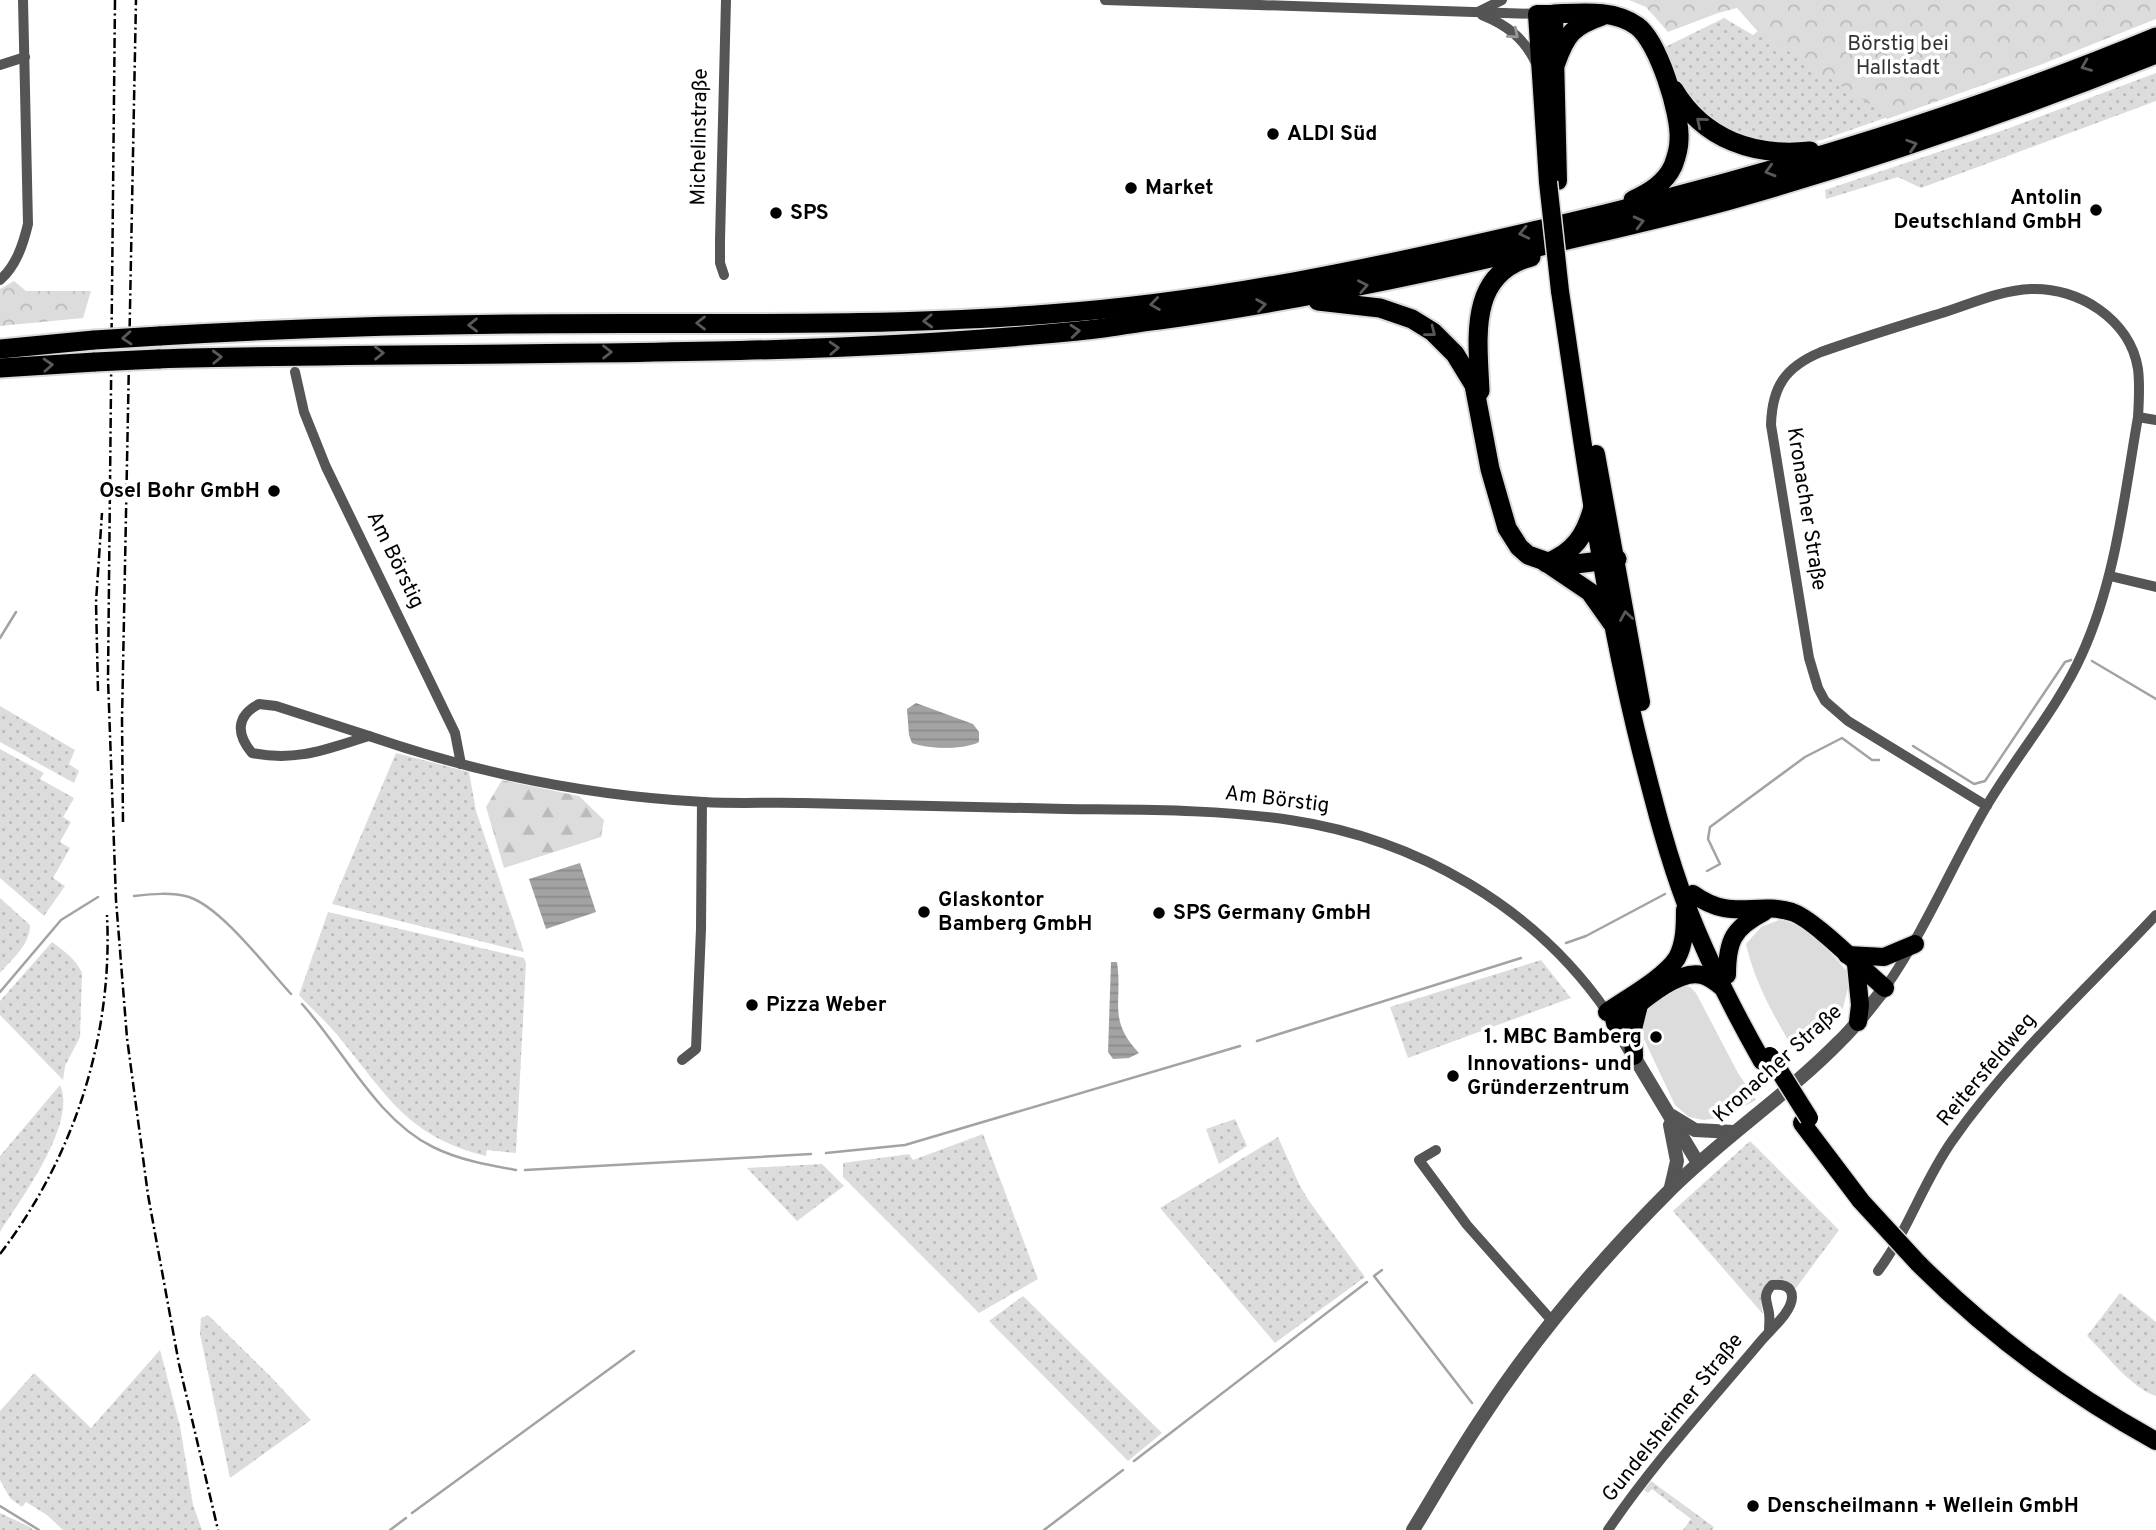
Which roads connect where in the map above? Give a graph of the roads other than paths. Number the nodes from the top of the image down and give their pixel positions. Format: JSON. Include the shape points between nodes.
{"nodes":[{"id":1,"x":23,"y":0,"type":"edge"},
{"id":2,"x":726,"y":0,"type":"edge"},
{"id":3,"x":1105,"y":0,"type":"edge"},
{"id":4,"x":1502,"y":0,"type":"edge"},
{"id":5,"x":1574,"y":0,"type":"edge"},
{"id":6,"x":1476,"y":13,"type":"junction"},
{"id":7,"x":1545,"y":14,"type":"junction"},
{"id":8,"x":1599,"y":14,"type":"junction"},
{"id":9,"x":2156,"y":37,"type":"edge"},
{"id":10,"x":2156,"y":54,"type":"edge"},
{"id":11,"x":24,"y":57,"type":"junction"},
{"id":12,"x":0,"y":65,"type":"edge"},
{"id":13,"x":1547,"y":66,"type":"junction"},
{"id":14,"x":1666,"y":78,"type":"junction"},
{"id":15,"x":1859,"y":145,"type":"junction"},
{"id":16,"x":1590,"y":218,"type":"junction"},
{"id":17,"x":1573,"y":238,"type":"junction"},
{"id":18,"x":724,"y":275,"type":"dead end"},
{"id":19,"x":4,"y":276,"type":"edge"},
{"id":20,"x":1565,"y":290,"type":"junction"},
{"id":21,"x":1296,"y":299,"type":"junction"},
{"id":22,"x":0,"y":349,"type":"edge"},
{"id":23,"x":0,"y":368,"type":"edge"},
{"id":24,"x":295,"y":372,"type":"dead end"},
{"id":25,"x":1480,"y":413,"type":"junction"},
{"id":26,"x":2137,"y":417,"type":"junction"},
{"id":27,"x":2156,"y":420,"type":"edge"},
{"id":28,"x":1592,"y":507,"type":"junction"},
{"id":29,"x":1609,"y":560,"type":"junction"},
{"id":30,"x":1546,"y":563,"type":"junction"},
{"id":31,"x":2110,"y":576,"type":"junction"},
{"id":32,"x":2156,"y":587,"type":"edge"},
{"id":33,"x":1612,"y":623,"type":"junction"},
{"id":34,"x":369,"y":736,"type":"junction"},
{"id":35,"x":461,"y":764,"type":"junction"},
{"id":36,"x":702,"y":802,"type":"junction"},
{"id":37,"x":1987,"y":806,"type":"junction"},
{"id":38,"x":1689,"y":898,"type":"junction"},
{"id":39,"x":1767,"y":910,"type":"junction"},
{"id":40,"x":2156,"y":915,"type":"edge"},
{"id":41,"x":1914,"y":943,"type":"junction"},
{"id":42,"x":1851,"y":960,"type":"junction"},
{"id":43,"x":1725,"y":981,"type":"junction"},
{"id":44,"x":1885,"y":988,"type":"junction"},
{"id":45,"x":1639,"y":1005,"type":"junction"},
{"id":46,"x":1611,"y":1018,"type":"junction"},
{"id":47,"x":1858,"y":1022,"type":"junction"},
{"id":48,"x":1634,"y":1056,"type":"junction"},
{"id":49,"x":682,"y":1060,"type":"dead end"},
{"id":50,"x":1668,"y":1113,"type":"junction"},
{"id":51,"x":1734,"y":1132,"type":"junction"},
{"id":52,"x":1436,"y":1150,"type":"dead end"},
{"id":53,"x":1698,"y":1163,"type":"junction"},
{"id":54,"x":1671,"y":1190,"type":"junction"},
{"id":55,"x":1920,"y":1258,"type":"junction"},
{"id":56,"x":1878,"y":1271,"type":"dead end"},
{"id":57,"x":1553,"y":1322,"type":"junction"},
{"id":58,"x":1769,"y":1332,"type":"dead end"},
{"id":59,"x":2156,"y":1431,"type":"edge"},
{"id":60,"x":2156,"y":1441,"type":"edge"},
{"id":61,"x":1413,"y":1530,"type":"edge"},
{"id":62,"x":1608,"y":1530,"type":"edge"}],
"edges":[{"from":1,"to":11,"type":"street"},
{"from":2,"to":18,"type":"street","name":"Michelinstraße","via":[[720,240]]},
{"from":3,"to":6,"type":"street"},
{"from":4,"to":6,"type":"street"},
{"from":5,"to":8,"type":"highway"},
{"from":6,"to":7,"type":"street"},
{"from":6,"to":13,"type":"street","one_way":true,"via":[[1508,28]]},
{"from":7,"to":8,"type":"highway"},
{"from":7,"to":13,"type":"main road"},
{"from":8,"to":13,"type":"highway","via":[[1567,36]]},
{"from":8,"to":14,"type":"highway","via":[[1639,27],[1652,44]]},
{"from":9,"to":15,"type":"highway","one_way":true,"via":[[1991,101]]},
{"from":17,"to":10,"type":"highway","one_way":true,"via":[[1847,166]]},
{"from":11,"to":12,"type":"street"},
{"from":11,"to":19,"type":"street","via":[[28,225],[20,252]]},
{"from":13,"to":20,"type":"main road"},
{"from":15,"to":14,"type":"highway","one_way":true,"via":[[1783,153],[1734,143],[1689,112]]},
{"from":14,"to":16,"type":"highway","via":[[1679,130],[1671,169],[1647,193]]},
{"from":15,"to":16,"type":"highway","one_way":true},
{"from":16,"to":22,"type":"highway","one_way":true,"bridge":true,"via":[[1302,282],[1045,315],[923,321],[311,328]]},
{"from":21,"to":17,"type":"highway","one_way":true},
{"from":17,"to":25,"type":"highway","via":[[1512,264],[1489,285],[1478,323]]},
{"from":20,"to":28,"type":"main road"},
{"from":20,"to":29,"type":"main road","via":[[1584,383]]},
{"from":23,"to":21,"type":"highway","one_way":true,"bridge":true,"via":[[311,354],[723,352],[927,343],[1085,331]]},
{"from":21,"to":25,"type":"highway","one_way":true,"via":[[1367,306],[1412,319],[1433,332],[1455,354],[1474,385]]},
{"from":24,"to":35,"type":"street","name":"Am Börstig","via":[[304,412],[327,467],[455,733]]},
{"from":25,"to":30,"type":"highway","via":[[1507,528],[1519,547]]},
{"from":26,"to":27,"type":"street"},
{"from":26,"to":31,"type":"street","name":"Kronacher Straße"},
{"from":26,"to":37,"type":"street","name":"Kronacher Straße","via":[[2137,366],[2129,343],[2098,309],[2079,296],[2055,290],[2013,290],[1843,344],[1801,360],[1777,388],[1771,425],[1809,658],[1818,688],[1847,721]]},
{"from":28,"to":29,"type":"main road"},
{"from":28,"to":30,"type":"highway","via":[[1576,545]]},
{"from":29,"to":30,"type":"highway","via":[[1570,566]]},
{"from":29,"to":33,"type":"main road"},
{"from":38,"to":29,"type":"main road","one_way":true},
{"from":30,"to":33,"type":"highway","via":[[1590,592]]},
{"from":31,"to":32,"type":"street"},
{"from":31,"to":37,"type":"street","name":"Kronacher Straße","via":[[2074,671]]},
{"from":33,"to":38,"type":"main road","via":[[1656,810]]},
{"from":34,"to":34,"type":"street","name":"Am Börstig","via":[[276,705],[259,704],[242,720],[241,732],[252,753],[271,757],[294,757]]},
{"from":34,"to":35,"type":"street","name":"Am Börstig"},
{"from":35,"to":36,"type":"street","name":"Am Börstig","via":[[579,789]]},
{"from":36,"to":46,"type":"street","name":"Am Börstig","via":[[1201,812],[1332,828],[1400,850],[1493,899],[1562,955]]},
{"from":36,"to":49,"type":"street","via":[[696,1049]]},
{"from":37,"to":41,"type":"street","name":"Kronacher Straße"},
{"from":38,"to":39,"type":"main road","via":[[1728,910]]},
{"from":38,"to":43,"type":"main road"},
{"from":38,"to":46,"type":"main road","via":[[1685,934],[1676,959]]},
{"from":39,"to":42,"type":"main road","via":[[1802,916]]},
{"from":39,"to":43,"type":"main road","via":[[1733,936]]},
{"from":40,"to":56,"type":"street","name":"Reitersfeldweg","via":[[2034,1043],[1954,1138]]},
{"from":41,"to":42,"type":"main road","via":[[1884,957]]},
{"from":41,"to":44,"type":"street","name":"Kronacher Straße"},
{"from":42,"to":44,"type":"main road"},
{"from":42,"to":47,"type":"main road","via":[[1860,1005]]},
{"from":43,"to":45,"type":"main road","via":[[1683,976]]},
{"from":43,"to":55,"type":"main road","via":[[1805,1120],[1864,1198]]},
{"from":44,"to":47,"type":"street","name":"Kronacher Straße"},
{"from":45,"to":46,"type":"main road"},
{"from":45,"to":48,"type":"main road","via":[[1633,1029]]},
{"from":46,"to":48,"type":"street","name":"Am Börstig"},
{"from":47,"to":51,"type":"street","name":"Kronacher Straße"},
{"from":48,"to":50,"type":"street","name":"Am Börstig"},
{"from":50,"to":51,"type":"street","via":[[1695,1130]]},
{"from":50,"to":53,"type":"street","name":"Am Börstig"},
{"from":50,"to":54,"type":"street","via":[[1677,1161]]},
{"from":51,"to":53,"type":"street","name":"Kronacher Straße"},
{"from":52,"to":57,"type":"street","via":[[1419,1160],[1467,1225]]},
{"from":53,"to":54,"type":"street","name":"Kronacher Straße"},
{"from":54,"to":57,"type":"street","name":"Kronacher Straße"},
{"from":55,"to":59,"type":"main road","via":[[2048,1362]]},
{"from":55,"to":60,"type":"main road","via":[[1961,1304],[2008,1344]]},
{"from":57,"to":61,"type":"street","name":"Kronacher Straße","via":[[1479,1422]]},
{"from":58,"to":62,"type":"street","name":"Gundelsheimer Straße","via":[[1651,1469]]}]}
